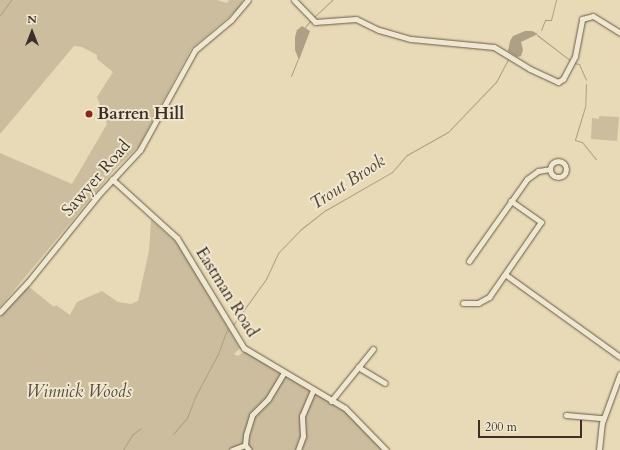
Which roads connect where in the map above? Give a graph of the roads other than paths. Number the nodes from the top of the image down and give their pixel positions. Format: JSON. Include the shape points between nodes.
{"nodes":[{"id":1,"x":248,"y":0,"type":"edge"},
{"id":2,"x":294,"y":0,"type":"edge"},
{"id":3,"x":620,"y":33,"type":"edge"},
{"id":4,"x":550,"y":169,"type":"dead end"},
{"id":5,"x":112,"y":179,"type":"junction"},
{"id":6,"x":511,"y":200,"type":"junction"},
{"id":7,"x":469,"y":261,"type":"dead end"},
{"id":8,"x":506,"y":275,"type":"junction"},
{"id":9,"x":463,"y":303,"type":"dead end"},
{"id":10,"x":0,"y":312,"type":"edge"},
{"id":11,"x":373,"y":349,"type":"dead end"},
{"id":12,"x":620,"y":357,"type":"edge"},
{"id":13,"x":358,"y":367,"type":"junction"},
{"id":14,"x":284,"y":372,"type":"junction"},
{"id":15,"x":620,"y":374,"type":"edge"},
{"id":16,"x":385,"y":383,"type":"dead end"},
{"id":17,"x":313,"y":390,"type":"junction"},
{"id":18,"x":331,"y":401,"type":"junction"},
{"id":19,"x":566,"y":415,"type":"dead end"},
{"id":20,"x":603,"y":418,"type":"junction"},
{"id":21,"x":247,"y":448,"type":"edge"},
{"id":22,"x":232,"y":450,"type":"edge"},
{"id":23,"x":298,"y":450,"type":"edge"},
{"id":24,"x":386,"y":450,"type":"edge"},
{"id":25,"x":599,"y":450,"type":"edge"}],
"edges":[{"from":1,"to":5,"type":"street","name":"Sawyer Road","via":[[231,20],[195,50],[142,147]]},
{"from":2,"to":3,"type":"street","via":[[316,22],[356,19],[379,30],[411,40],[494,47],[530,69],[558,82],[563,79],[576,56],[582,19],[593,16]]},
{"from":4,"to":6,"type":"street","via":[[535,172]]},
{"from":5,"to":10,"type":"street","name":"Sawyer Road","via":[[28,282]]},
{"from":5,"to":14,"type":"street","name":"Eastman Road","via":[[177,238],[244,348]]},
{"from":6,"to":7,"type":"street"},
{"from":6,"to":8,"type":"street","via":[[541,222]]},
{"from":8,"to":9,"type":"street","via":[[486,300],[472,304]]},
{"from":8,"to":12,"type":"street"},
{"from":11,"to":13,"type":"street"},
{"from":13,"to":16,"type":"street"},
{"from":13,"to":18,"type":"street"},
{"from":14,"to":17,"type":"street","name":"Eastman Road"},
{"from":14,"to":21,"type":"street","via":[[268,399],[252,415]]},
{"from":15,"to":20,"type":"street"},
{"from":17,"to":18,"type":"street","name":"Eastman Road"},
{"from":17,"to":23,"type":"street","via":[[302,416],[303,436]]},
{"from":18,"to":24,"type":"street","name":"Eastman Road","via":[[345,408]]},
{"from":19,"to":20,"type":"street"},
{"from":20,"to":25,"type":"street"},
{"from":21,"to":22,"type":"street"}]}
